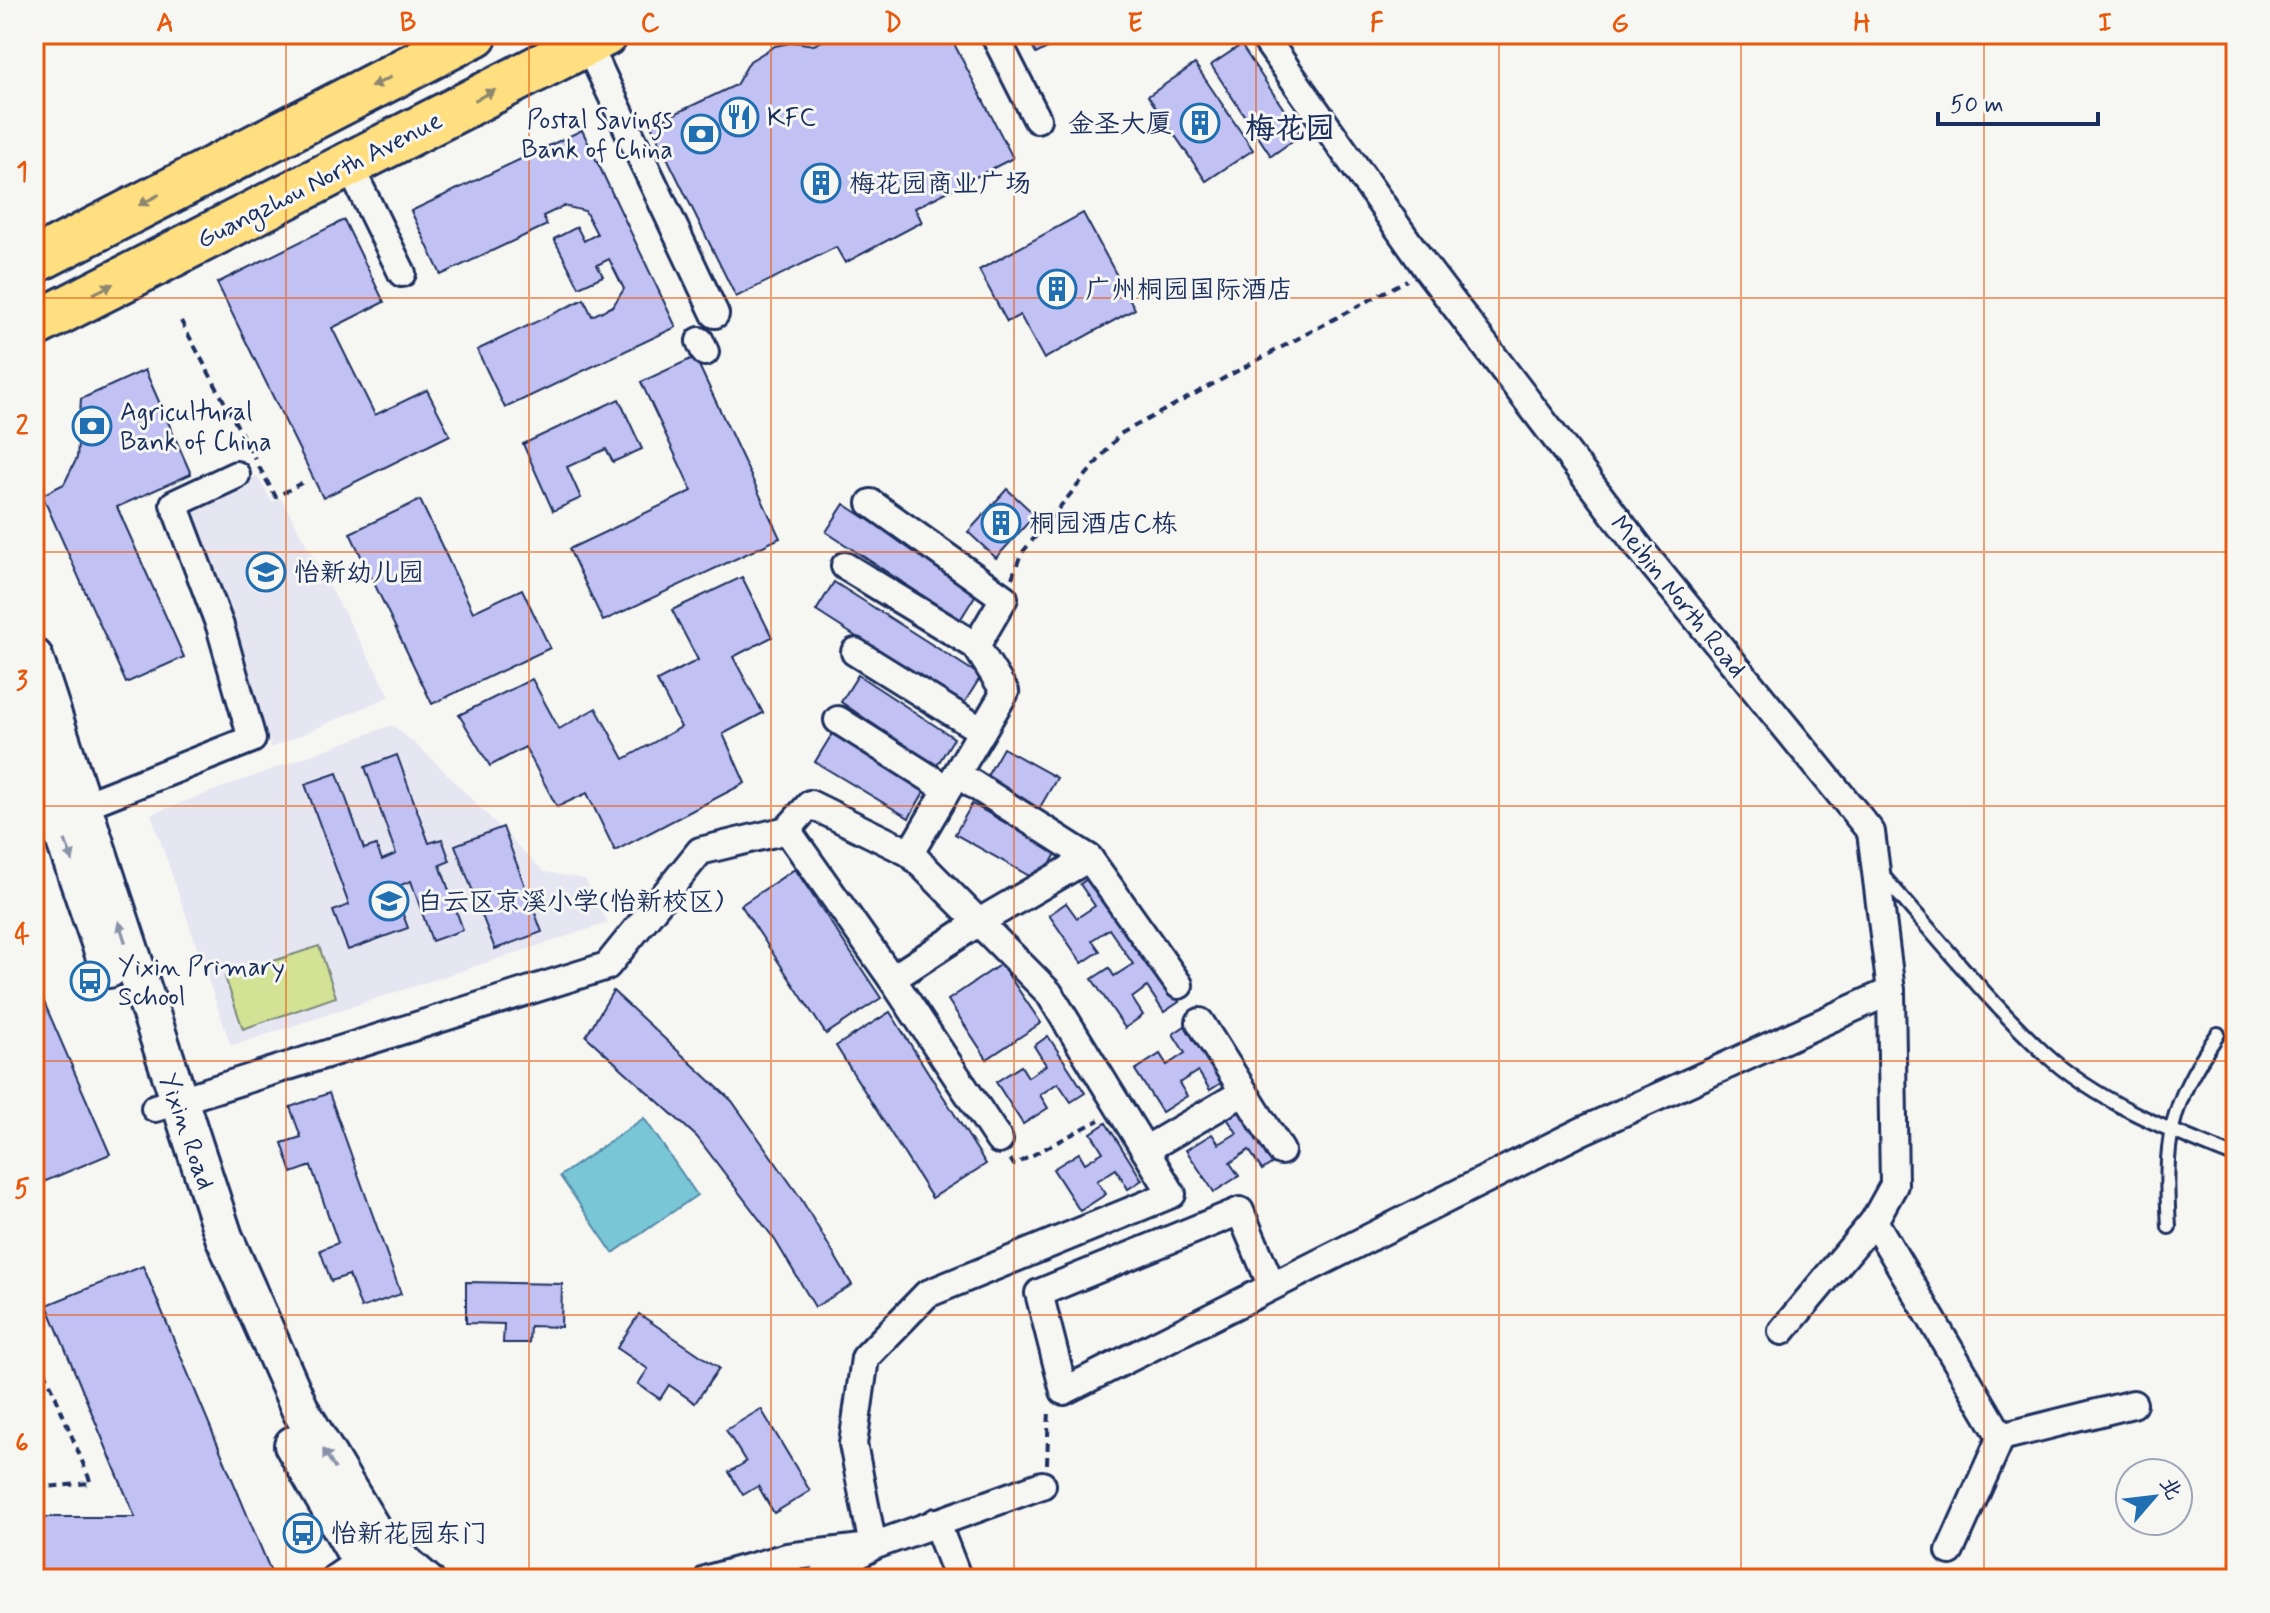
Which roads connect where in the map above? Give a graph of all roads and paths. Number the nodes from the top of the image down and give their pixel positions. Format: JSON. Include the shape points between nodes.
{"nodes":[{"id":1,"x":475,"y":34,"type":"edge"},
{"id":2,"x":994,"y":34,"type":"edge"},
{"id":3,"x":1262,"y":34,"type":"edge"},
{"id":4,"x":596,"y":39,"type":"edge"},
{"id":5,"x":1037,"y":119,"type":"dead end"},
{"id":6,"x":349,"y":165,"type":"junction"},
{"id":7,"x":34,"y":261,"type":"edge"},
{"id":8,"x":1427,"y":269,"type":"junction"},
{"id":9,"x":402,"y":273,"type":"dead end"},
{"id":10,"x":715,"y":314,"type":"dead end"},
{"id":11,"x":181,"y":321,"type":"dead end"},
{"id":12,"x":34,"y":325,"type":"edge"},
{"id":13,"x":247,"y":470,"type":"junction"},
{"id":14,"x":303,"y":482,"type":"dead end"},
{"id":15,"x":871,"y":503,"type":"dead end"},
{"id":16,"x":1021,"y":554,"type":"dead end"},
{"id":17,"x":845,"y":566,"type":"dead end"},
{"id":18,"x":976,"y":646,"type":"junction"},
{"id":19,"x":855,"y":652,"type":"dead end"},
{"id":20,"x":34,"y":657,"type":"edge"},
{"id":21,"x":838,"y":720,"type":"dead end"},
{"id":22,"x":982,"y":731,"type":"junction"},
{"id":23,"x":37,"y":768,"type":"edge"},
{"id":24,"x":952,"y":782,"type":"junction"},
{"id":25,"x":82,"y":806,"type":"junction"},
{"id":26,"x":787,"y":830,"type":"junction"},
{"id":27,"x":910,"y":853,"type":"junction"},
{"id":28,"x":1089,"y":858,"type":"junction"},
{"id":29,"x":1878,"y":871,"type":"junction"},
{"id":30,"x":979,"y":922,"type":"junction"},
{"id":31,"x":892,"y":979,"type":"junction"},
{"id":32,"x":1179,"y":985,"type":"dead end"},
{"id":33,"x":1891,"y":991,"type":"junction"},
{"id":34,"x":1200,"y":1022,"type":"dead end"},
{"id":35,"x":2218,"y":1034,"type":"dead end"},
{"id":36,"x":1244,"y":1092,"type":"junction"},
{"id":37,"x":166,"y":1105,"type":"junction"},
{"id":38,"x":1103,"y":1118,"type":"dead end"},
{"id":39,"x":2172,"y":1131,"type":"junction"},
{"id":40,"x":999,"y":1140,"type":"dead end"},
{"id":41,"x":1145,"y":1150,"type":"junction"},
{"id":42,"x":1281,"y":1151,"type":"dead end"},
{"id":43,"x":2236,"y":1157,"type":"edge"},
{"id":44,"x":1014,"y":1165,"type":"dead end"},
{"id":45,"x":1874,"y":1221,"type":"junction"},
{"id":46,"x":2169,"y":1227,"type":"dead end"},
{"id":47,"x":1271,"y":1284,"type":"junction"},
{"id":48,"x":1782,"y":1331,"type":"dead end"},
{"id":49,"x":34,"y":1344,"type":"edge"},
{"id":50,"x":1049,"y":1400,"type":"dead end"},
{"id":51,"x":2133,"y":1404,"type":"dead end"},
{"id":52,"x":2001,"y":1437,"type":"junction"},
{"id":53,"x":1042,"y":1485,"type":"joint"},
{"id":54,"x":34,"y":1488,"type":"edge"},
{"id":55,"x":936,"y":1522,"type":"junction"},
{"id":56,"x":370,"y":1526,"type":"junction"},
{"id":57,"x":873,"y":1546,"type":"junction"},
{"id":58,"x":1950,"y":1551,"type":"dead end"},
{"id":59,"x":355,"y":1573,"type":"edge"},
{"id":60,"x":402,"y":1579,"type":"edge"},
{"id":61,"x":430,"y":1579,"type":"edge"},
{"id":62,"x":708,"y":1579,"type":"edge"},
{"id":63,"x":819,"y":1579,"type":"edge"},
{"id":64,"x":958,"y":1579,"type":"edge"}],
"edges":[{"from":1,"to":7,"type":"highway","one_way":true},
{"from":2,"to":5,"type":"street"},
{"from":3,"to":8,"type":"street","name":"Meibin North Road"},
{"from":6,"to":4,"type":"highway","name":"Guangzhou North Avenue","one_way":true},
{"from":4,"to":10,"type":"street"},
{"from":6,"to":9,"type":"street"},
{"from":12,"to":6,"type":"highway","name":"Guangzhou North Avenue","one_way":true},
{"from":8,"to":16,"type":"path","via":[[1120,434]]},
{"from":8,"to":29,"type":"street","name":"Meibin North Road","via":[[1641,550],[1871,832]]},
{"from":11,"to":13,"type":"path"},
{"from":13,"to":14,"type":"path","via":[[276,497]]},
{"from":13,"to":25,"type":"street","via":[[174,504],[220,626],[252,739]]},
{"from":15,"to":18,"type":"street","via":[[1004,598]]},
{"from":17,"to":18,"type":"street"},
{"from":18,"to":22,"type":"street","via":[[1005,692]]},
{"from":19,"to":22,"type":"street"},
{"from":20,"to":25,"type":"main road","name":"Yixin Road"},
{"from":21,"to":24,"type":"street"},
{"from":22,"to":24,"type":"street"},
{"from":23,"to":37,"type":"main road","name":"Yixin Road","one_way":true},
{"from":24,"to":27,"type":"street"},
{"from":24,"to":28,"type":"street"},
{"from":37,"to":25,"type":"main road","name":"Yixin Road","one_way":true},
{"from":26,"to":27,"type":"street","via":[[810,804]]},
{"from":26,"to":31,"type":"street"},
{"from":26,"to":37,"type":"street","via":[[700,851],[607,966]]},
{"from":27,"to":30,"type":"street"},
{"from":28,"to":30,"type":"street"},
{"from":28,"to":32,"type":"street"},
{"from":29,"to":33,"type":"street","name":"Meibin North Road"},
{"from":29,"to":39,"type":"lane","via":[[2046,1054],[2104,1095]]},
{"from":30,"to":31,"type":"street"},
{"from":30,"to":41,"type":"street","via":[[1049,993]]},
{"from":31,"to":40,"type":"street"},
{"from":33,"to":45,"type":"street","name":"Meibin North Road","via":[[1894,1185]]},
{"from":33,"to":47,"type":"street","via":[[1582,1131]]},
{"from":34,"to":36,"type":"street"},
{"from":35,"to":39,"type":"lane","via":[[2191,1072],[2175,1106]]},
{"from":36,"to":41,"type":"street"},
{"from":36,"to":42,"type":"street"},
{"from":56,"to":37,"type":"main road","name":"Yixin Road","one_way":true,"via":[[301,1411]]},
{"from":37,"to":59,"type":"main road","name":"Yixin Road","via":[[207,1258],[249,1360]]},
{"from":38,"to":44,"type":"path"},
{"from":39,"to":43,"type":"lane"},
{"from":39,"to":46,"type":"lane","via":[[2166,1172]]},
{"from":41,"to":57,"type":"street","via":[[1172,1194],[927,1294],[865,1358],[853,1444]]},
{"from":45,"to":48,"type":"street","name":"Meibin North Road"},
{"from":45,"to":52,"type":"street"},
{"from":47,"to":47,"type":"street","via":[[1064,1391],[1039,1293],[1240,1211]]},
{"from":49,"to":54,"type":"path","via":[[91,1483]]},
{"from":50,"to":53,"type":"path","via":[[1050,1450]]},
{"from":51,"to":52,"type":"street"},
{"from":52,"to":58,"type":"street"},
{"from":53,"to":55,"type":"street"},
{"from":55,"to":57,"type":"street"},
{"from":55,"to":64,"type":"street"},
{"from":56,"to":60,"type":"main road","name":"Yixin Road"},
{"from":56,"to":61,"type":"street"},
{"from":57,"to":62,"type":"street","via":[[787,1557]]},
{"from":57,"to":63,"type":"street"}]}
